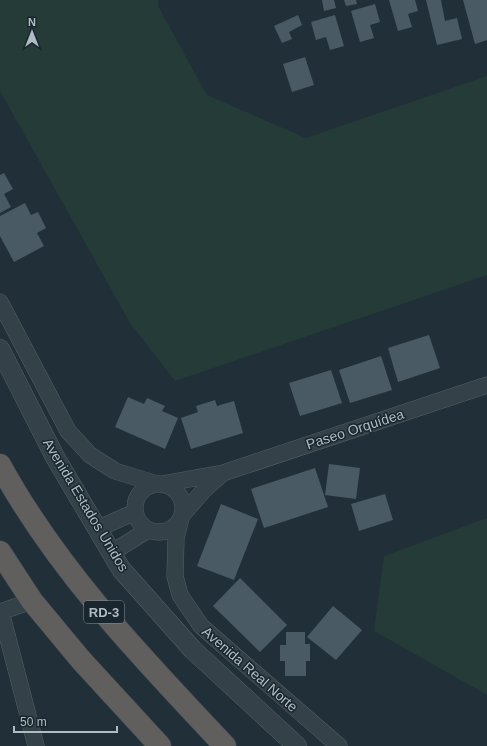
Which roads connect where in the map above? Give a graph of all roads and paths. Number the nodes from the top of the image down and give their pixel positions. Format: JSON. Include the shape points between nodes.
{"nodes":[{"id":1,"x":0,"y":302,"type":"edge"},
{"id":2,"x":0,"y":349,"type":"edge"},
{"id":3,"x":487,"y":385,"type":"edge"},
{"id":4,"x":0,"y":466,"type":"edge"},
{"id":5,"x":223,"y":473,"type":"junction"},
{"id":6,"x":128,"y":476,"type":"junction"},
{"id":7,"x":160,"y":484,"type":"junction"},
{"id":8,"x":136,"y":505,"type":"junction"},
{"id":9,"x":182,"y":516,"type":"junction"},
{"id":10,"x":96,"y":529,"type":"junction"},
{"id":11,"x":155,"y":531,"type":"junction"},
{"id":12,"x":0,"y":552,"type":"edge"},
{"id":13,"x":111,"y":553,"type":"junction"},
{"id":14,"x":174,"y":557,"type":"junction"},
{"id":15,"x":32,"y":601,"type":"junction"},
{"id":16,"x":1,"y":612,"type":"edge"},
{"id":17,"x":36,"y":746,"type":"edge"},
{"id":18,"x":160,"y":746,"type":"edge"},
{"id":19,"x":226,"y":746,"type":"edge"},
{"id":20,"x":298,"y":746,"type":"edge"},
{"id":21,"x":339,"y":746,"type":"edge"}],
"edges":[{"from":1,"to":6,"type":"street","via":[[68,432],[90,455]]},
{"from":2,"to":10,"type":"street","name":"Avenida Estados Unidos","via":[[55,457]]},
{"from":3,"to":5,"type":"street","name":"Paseo Orquídea"},
{"from":4,"to":19,"type":"highway","number":"RD-3","via":[[53,548],[90,596],[156,672]]},
{"from":5,"to":7,"type":"street","name":"Paseo Orquídea"},
{"from":5,"to":9,"type":"street","via":[[204,490]]},
{"from":6,"to":7,"type":"street"},
{"from":6,"to":8,"type":"street"},
{"from":7,"to":8,"type":"street","via":[[149,486]]},
{"from":7,"to":9,"type":"street","via":[[172,487],[178,492],[182,499]]},
{"from":8,"to":10,"type":"street"},
{"from":8,"to":11,"type":"street","via":[[137,520]]},
{"from":9,"to":11,"type":"street","via":[[171,529]]},
{"from":9,"to":14,"type":"street","name":"Avenida Real Norte"},
{"from":10,"to":13,"type":"street","name":"Avenida Estados Unidos"},
{"from":11,"to":13,"type":"street"},
{"from":11,"to":14,"type":"street","name":"Avenida Real Norte","via":[[171,543]]},
{"from":12,"to":15,"type":"highway"},
{"from":13,"to":20,"type":"street","name":"Avenida Estados Unidos","via":[[121,569],[193,650]]},
{"from":14,"to":21,"type":"street","name":"Avenida Real Norte","via":[[180,595],[201,626]]},
{"from":15,"to":16,"type":"street"},
{"from":15,"to":18,"type":"highway","via":[[81,660]]},
{"from":16,"to":17,"type":"street"}]}
